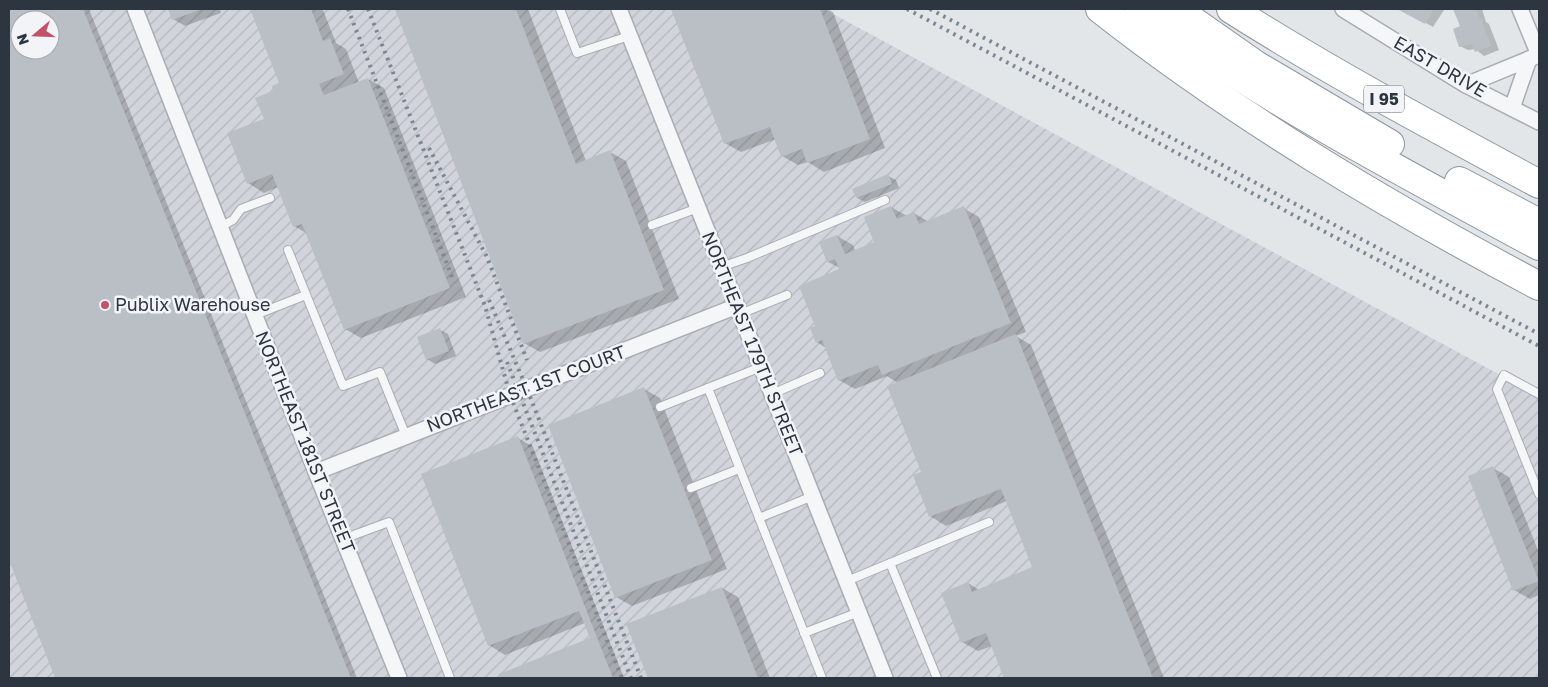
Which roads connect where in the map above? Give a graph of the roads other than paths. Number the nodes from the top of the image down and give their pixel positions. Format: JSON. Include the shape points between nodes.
{"nodes":[{"id":1,"x":135,"y":9,"type":"edge"},
{"id":2,"x":560,"y":9,"type":"edge"},
{"id":3,"x":619,"y":9,"type":"edge"},
{"id":4,"x":1100,"y":9,"type":"edge"},
{"id":5,"x":1139,"y":9,"type":"edge"},
{"id":6,"x":1176,"y":9,"type":"edge"},
{"id":7,"x":1230,"y":9,"type":"edge"},
{"id":8,"x":1343,"y":9,"type":"edge"},
{"id":9,"x":1520,"y":9,"type":"edge"},
{"id":10,"x":630,"y":36,"type":"junction"},
{"id":11,"x":1536,"y":57,"type":"edge"},
{"id":12,"x":1466,"y":85,"type":"junction"},
{"id":13,"x":1512,"y":108,"type":"junction"},
{"id":14,"x":1539,"y":122,"type":"edge"},
{"id":15,"x":1539,"y":184,"type":"edge"},
{"id":16,"x":270,"y":198,"type":"dead end"},
{"id":17,"x":885,"y":200,"type":"dead end"},
{"id":18,"x":698,"y":208,"type":"junction"},
{"id":19,"x":1539,"y":223,"type":"edge"},
{"id":20,"x":652,"y":225,"type":"dead end"},
{"id":21,"x":220,"y":227,"type":"junction"},
{"id":22,"x":1539,"y":246,"type":"edge"},
{"id":23,"x":288,"y":250,"type":"dead end"},
{"id":24,"x":721,"y":267,"type":"junction"},
{"id":25,"x":1539,"y":286,"type":"edge"},
{"id":26,"x":306,"y":295,"type":"junction"},
{"id":27,"x":787,"y":295,"type":"dead end"},
{"id":28,"x":738,"y":310,"type":"junction"},
{"id":29,"x":255,"y":315,"type":"junction"},
{"id":30,"x":761,"y":367,"type":"junction"},
{"id":31,"x":820,"y":374,"type":"dead end"},
{"id":32,"x":708,"y":388,"type":"junction"},
{"id":33,"x":772,"y":394,"type":"junction"},
{"id":34,"x":1539,"y":394,"type":"edge"},
{"id":35,"x":660,"y":407,"type":"dead end"},
{"id":36,"x":406,"y":436,"type":"junction"},
{"id":37,"x":739,"y":469,"type":"junction"},
{"id":38,"x":316,"y":472,"type":"junction"},
{"id":39,"x":691,"y":488,"type":"dead end"},
{"id":40,"x":1539,"y":494,"type":"edge"},
{"id":41,"x":813,"y":496,"type":"junction"},
{"id":42,"x":759,"y":518,"type":"junction"},
{"id":43,"x":989,"y":522,"type":"dead end"},
{"id":44,"x":343,"y":539,"type":"junction"},
{"id":45,"x":890,"y":563,"type":"junction"},
{"id":46,"x":846,"y":581,"type":"junction"},
{"id":47,"x":859,"y":612,"type":"junction"},
{"id":48,"x":804,"y":633,"type":"junction"},
{"id":49,"x":399,"y":678,"type":"edge"},
{"id":50,"x":450,"y":678,"type":"edge"},
{"id":51,"x":822,"y":678,"type":"edge"},
{"id":52,"x":886,"y":678,"type":"edge"},
{"id":53,"x":937,"y":678,"type":"edge"}],
"edges":[{"from":1,"to":21,"type":"street","name":"NORTHEAST 181ST STREET"},
{"from":2,"to":10,"type":"lane","via":[[577,53]]},
{"from":3,"to":10,"type":"street","name":"NORTHEAST 179TH STREET"},
{"from":4,"to":25,"type":"highway","via":[[1255,121],[1334,170]]},
{"from":5,"to":22,"type":"highway","via":[[1320,127]]},
{"from":6,"to":19,"type":"highway","via":[[1256,65],[1408,154]]},
{"from":7,"to":15,"type":"highway","number":"I 95","via":[[1281,41]]},
{"from":8,"to":12,"type":"street","name":"EAST DRIVE"},
{"from":9,"to":11,"type":"street"},
{"from":10,"to":18,"type":"street","name":"NORTHEAST 179TH STREET"},
{"from":11,"to":12,"type":"street"},
{"from":11,"to":13,"type":"street"},
{"from":12,"to":13,"type":"street","name":"EAST DRIVE"},
{"from":13,"to":14,"type":"street","name":"EAST DRIVE"},
{"from":16,"to":21,"type":"lane","via":[[241,209],[233,220]]},
{"from":17,"to":24,"type":"lane"},
{"from":18,"to":20,"type":"lane"},
{"from":18,"to":24,"type":"street","name":"NORTHEAST 179TH STREET"},
{"from":21,"to":29,"type":"street","name":"NORTHEAST 181ST STREET"},
{"from":23,"to":26,"type":"lane"},
{"from":24,"to":28,"type":"street","name":"NORTHEAST 179TH STREET"},
{"from":26,"to":29,"type":"lane"},
{"from":26,"to":36,"type":"lane","via":[[343,386],[380,372]]},
{"from":27,"to":28,"type":"lane"},
{"from":28,"to":30,"type":"street","name":"NORTHEAST 179TH STREET"},
{"from":28,"to":36,"type":"street","name":"NORTHEAST 1ST COURT"},
{"from":29,"to":38,"type":"street","name":"NORTHEAST 181ST STREET"},
{"from":30,"to":32,"type":"lane"},
{"from":30,"to":33,"type":"street","name":"NORTHEAST 179TH STREET"},
{"from":31,"to":33,"type":"lane"},
{"from":32,"to":35,"type":"lane"},
{"from":32,"to":37,"type":"lane"},
{"from":33,"to":41,"type":"street","name":"NORTHEAST 179TH STREET"},
{"from":34,"to":40,"type":"lane","via":[[1504,375],[1497,389]]},
{"from":36,"to":38,"type":"street","name":"NORTHEAST 1ST COURT"},
{"from":37,"to":39,"type":"lane"},
{"from":37,"to":42,"type":"lane"},
{"from":38,"to":44,"type":"street","name":"NORTHEAST 181ST STREET"},
{"from":41,"to":42,"type":"lane"},
{"from":41,"to":46,"type":"street","name":"NORTHEAST 179TH STREET"},
{"from":42,"to":48,"type":"lane"},
{"from":43,"to":45,"type":"lane"},
{"from":44,"to":49,"type":"street","name":"NORTHEAST 181ST STREET"},
{"from":44,"to":50,"type":"lane","via":[[389,522]]},
{"from":45,"to":46,"type":"lane"},
{"from":45,"to":53,"type":"lane"},
{"from":46,"to":47,"type":"street","name":"NORTHEAST 179TH STREET"},
{"from":47,"to":48,"type":"lane"},
{"from":47,"to":52,"type":"street","name":"NORTHEAST 179TH STREET"},
{"from":48,"to":51,"type":"lane"}]}
